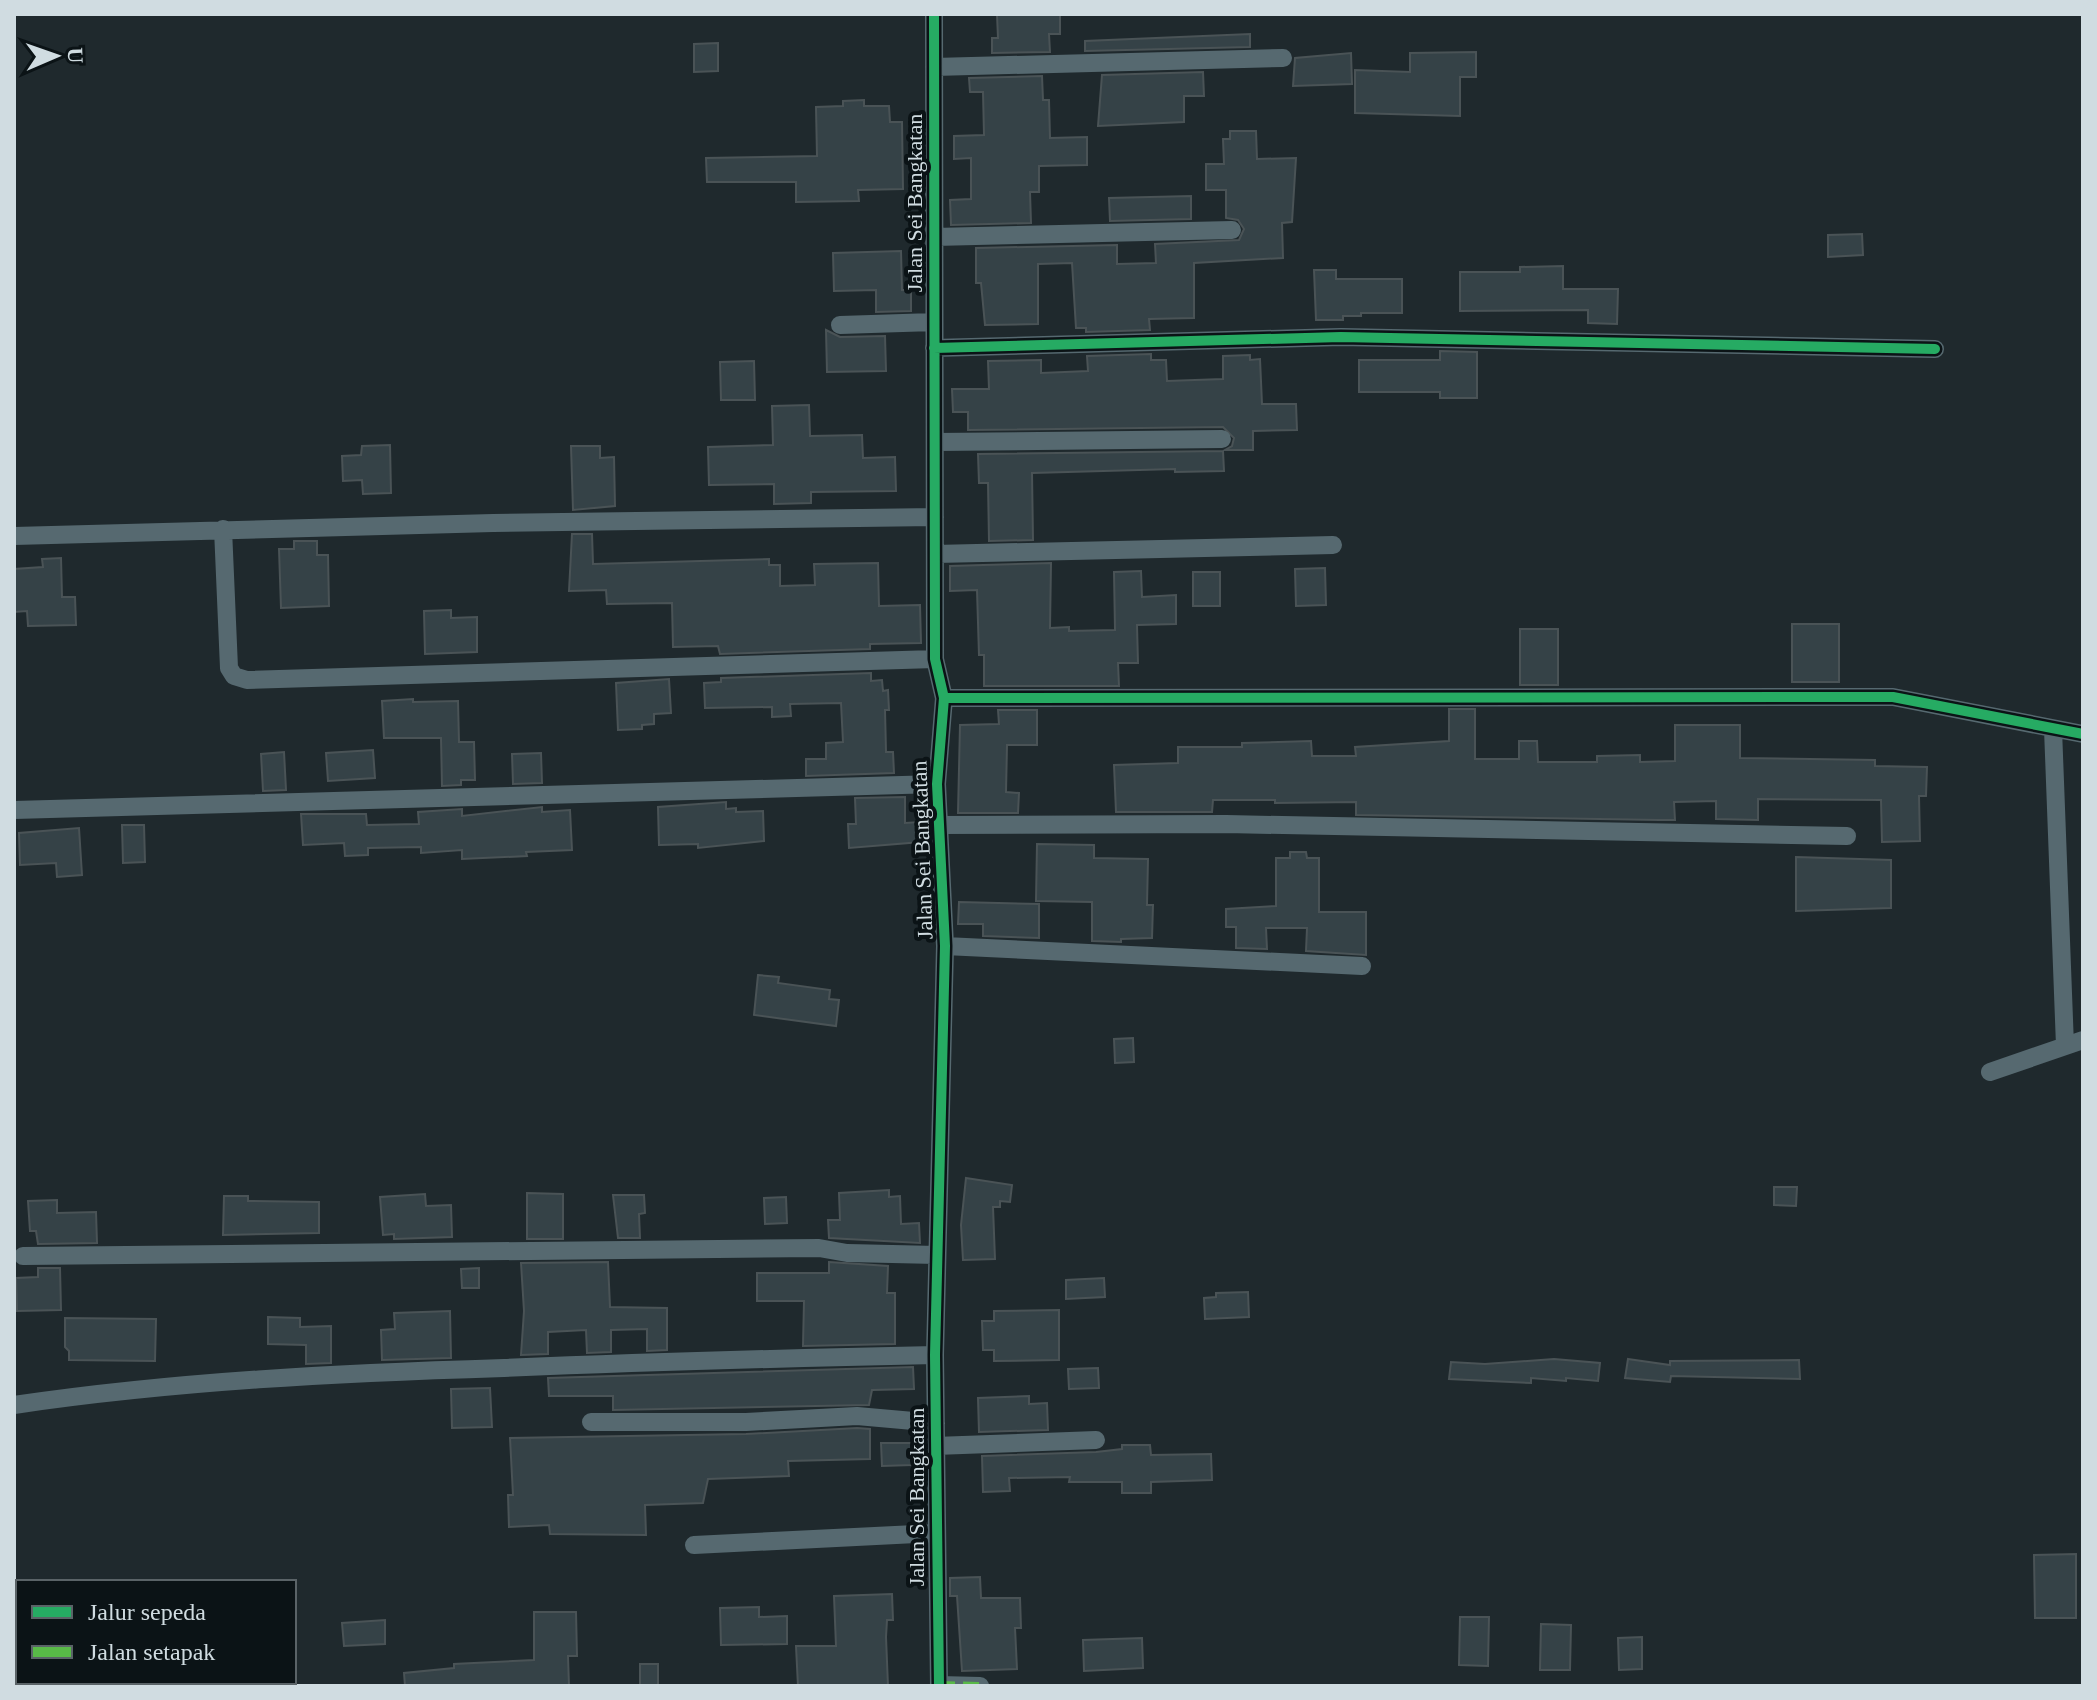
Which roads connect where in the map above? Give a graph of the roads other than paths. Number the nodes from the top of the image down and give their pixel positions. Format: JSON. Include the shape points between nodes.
{"nodes":[{"id":1,"x":934,"y":14,"type":"edge"},
{"id":2,"x":1283,"y":58,"type":"dead end"},
{"id":3,"x":934,"y":67,"type":"junction"},
{"id":4,"x":1232,"y":230,"type":"dead end"},
{"id":5,"x":934,"y":237,"type":"junction"},
{"id":6,"x":934,"y":322,"type":"junction"},
{"id":7,"x":840,"y":325,"type":"dead end"},
{"id":8,"x":934,"y":348,"type":"junction"},
{"id":9,"x":1935,"y":349,"type":"dead end"},
{"id":10,"x":1222,"y":439,"type":"dead end"},
{"id":11,"x":935,"y":442,"type":"junction"},
{"id":12,"x":935,"y":517,"type":"junction"},
{"id":13,"x":223,"y":529,"type":"junction"},
{"id":14,"x":14,"y":536,"type":"edge"},
{"id":15,"x":1333,"y":545,"type":"dead end"},
{"id":16,"x":935,"y":554,"type":"junction"},
{"id":17,"x":935,"y":659,"type":"junction"},
{"id":18,"x":944,"y":698,"type":"junction"},
{"id":19,"x":2053,"y":729,"type":"junction"},
{"id":20,"x":2083,"y":734,"type":"edge"},
{"id":21,"x":937,"y":784,"type":"junction"},
{"id":22,"x":14,"y":810,"type":"edge"},
{"id":23,"x":939,"y":825,"type":"junction"},
{"id":24,"x":1847,"y":836,"type":"dead end"},
{"id":25,"x":945,"y":946,"type":"junction"},
{"id":26,"x":1362,"y":966,"type":"dead end"},
{"id":27,"x":2074,"y":1043,"type":"edge"},
{"id":28,"x":1990,"y":1072,"type":"dead end"},
{"id":29,"x":937,"y":1255,"type":"junction"},
{"id":30,"x":23,"y":1256,"type":"dead end"},
{"id":31,"x":935,"y":1355,"type":"junction"},
{"id":32,"x":14,"y":1405,"type":"edge"},
{"id":33,"x":591,"y":1422,"type":"dead end"},
{"id":34,"x":936,"y":1423,"type":"junction"},
{"id":35,"x":1096,"y":1440,"type":"dead end"},
{"id":36,"x":935,"y":1446,"type":"junction"},
{"id":37,"x":936,"y":1533,"type":"junction"},
{"id":38,"x":694,"y":1545,"type":"dead end"},
{"id":39,"x":939,"y":1686,"type":"edge"},
{"id":40,"x":980,"y":1686,"type":"edge"}],
"edges":[{"from":1,"to":3,"type":"street","name":"Jalan Sei Bangkatan"},
{"from":2,"to":3,"type":"street"},
{"from":3,"to":5,"type":"street","name":"Jalan Sei Bangkatan"},
{"from":4,"to":5,"type":"street"},
{"from":5,"to":6,"type":"street","name":"Jalan Sei Bangkatan"},
{"from":6,"to":7,"type":"street"},
{"from":6,"to":8,"type":"street","name":"Jalan Sei Bangkatan"},
{"from":8,"to":9,"type":"street","via":[[1383,337]]},
{"from":8,"to":11,"type":"street","name":"Jalan Sei Bangkatan"},
{"from":10,"to":11,"type":"street"},
{"from":11,"to":12,"type":"street","name":"Jalan Sei Bangkatan"},
{"from":12,"to":13,"type":"street"},
{"from":12,"to":16,"type":"street","name":"Jalan Sei Bangkatan"},
{"from":13,"to":14,"type":"street"},
{"from":13,"to":17,"type":"street","via":[[229,668],[247,680]]},
{"from":15,"to":16,"type":"street"},
{"from":16,"to":17,"type":"street","name":"Jalan Sei Bangkatan"},
{"from":17,"to":18,"type":"street","name":"Jalan Sei Bangkatan"},
{"from":18,"to":19,"type":"street","via":[[1893,697]]},
{"from":18,"to":21,"type":"street","name":"Jalan Sei Bangkatan"},
{"from":19,"to":20,"type":"street"},
{"from":19,"to":27,"type":"street"},
{"from":21,"to":22,"type":"street"},
{"from":21,"to":23,"type":"street","name":"Jalan Sei Bangkatan"},
{"from":23,"to":24,"type":"street","via":[[1226,824]]},
{"from":23,"to":25,"type":"street","name":"Jalan Sei Bangkatan"},
{"from":25,"to":26,"type":"street"},
{"from":25,"to":29,"type":"street","name":"Jalan Sei Bangkatan"},
{"from":27,"to":28,"type":"street"},
{"from":29,"to":30,"type":"street","via":[[803,1248]]},
{"from":29,"to":31,"type":"street","name":"Jalan Sei Bangkatan"},
{"from":31,"to":32,"type":"street","via":[[334,1373],[139,1387]]},
{"from":31,"to":34,"type":"street","name":"Jalan Sei Bangkatan"},
{"from":33,"to":34,"type":"street","via":[[857,1416]]},
{"from":34,"to":36,"type":"street","name":"Jalan Sei Bangkatan"},
{"from":35,"to":36,"type":"street"},
{"from":36,"to":37,"type":"street","name":"Jalan Sei Bangkatan"},
{"from":37,"to":38,"type":"street"},
{"from":37,"to":39,"type":"street","name":"Jalan Sei Bangkatan"},
{"from":39,"to":40,"type":"street"}]}
